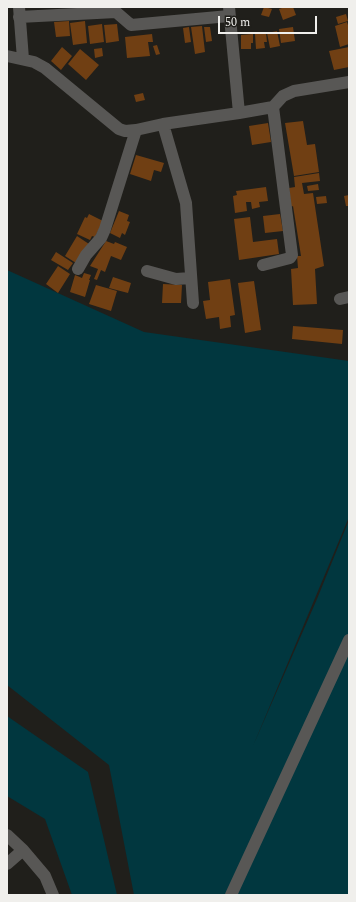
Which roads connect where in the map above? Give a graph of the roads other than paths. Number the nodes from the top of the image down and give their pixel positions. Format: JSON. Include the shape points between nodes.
{"nodes":[{"id":1,"x":229,"y":11,"type":"edge"},
{"id":2,"x":19,"y":12,"type":"edge"},
{"id":3,"x":7,"y":56,"type":"edge"},
{"id":4,"x":23,"y":59,"type":"junction"},
{"id":5,"x":349,"y":82,"type":"edge"},
{"id":6,"x":273,"y":107,"type":"junction"},
{"id":7,"x":238,"y":113,"type":"junction"},
{"id":8,"x":163,"y":124,"type":"junction"},
{"id":9,"x":136,"y":130,"type":"junction"},
{"id":10,"x":263,"y":265,"type":"dead end"},
{"id":11,"x":78,"y":270,"type":"dead end"},
{"id":12,"x":147,"y":271,"type":"dead end"},
{"id":13,"x":191,"y":278,"type":"junction"},
{"id":14,"x":193,"y":303,"type":"dead end"},
{"id":15,"x":349,"y":640,"type":"edge"},
{"id":16,"x":7,"y":835,"type":"edge"},
{"id":17,"x":23,"y":850,"type":"junction"},
{"id":18,"x":7,"y":864,"type":"edge"},
{"id":19,"x":53,"y":895,"type":"edge"},
{"id":20,"x":231,"y":895,"type":"edge"}],
"edges":[{"from":1,"to":2,"type":"street","via":[[131,25],[116,12]]},
{"from":1,"to":7,"type":"street"},
{"from":2,"to":4,"type":"street"},
{"from":3,"to":4,"type":"street"},
{"from":4,"to":9,"type":"street","via":[[45,68],[119,129]]},
{"from":5,"to":6,"type":"street","via":[[294,91],[283,96]]},
{"from":6,"to":7,"type":"street"},
{"from":6,"to":10,"type":"street","via":[[292,254],[290,258]]},
{"from":7,"to":8,"type":"street"},
{"from":8,"to":9,"type":"street"},
{"from":8,"to":13,"type":"street","via":[[186,203]]},
{"from":9,"to":11,"type":"street","via":[[105,229]]},
{"from":12,"to":13,"type":"street","via":[[176,279]]},
{"from":13,"to":14,"type":"street"},
{"from":15,"to":20,"type":"street"},
{"from":16,"to":17,"type":"street"},
{"from":17,"to":18,"type":"street"},
{"from":17,"to":19,"type":"street","via":[[45,876]]}]}
